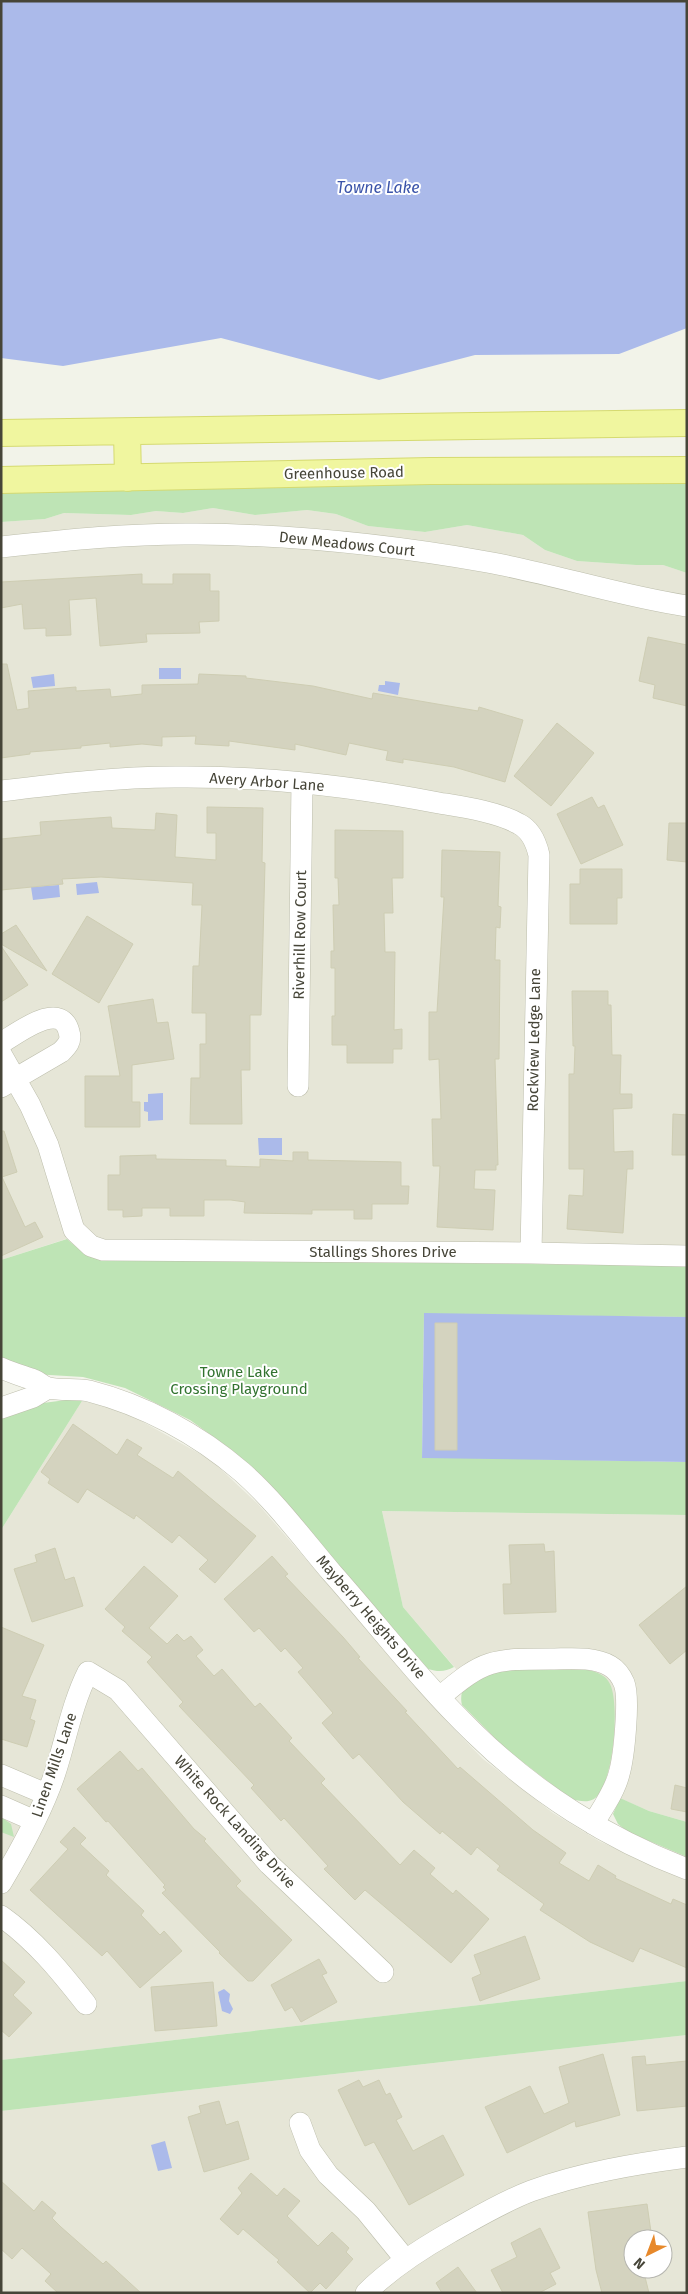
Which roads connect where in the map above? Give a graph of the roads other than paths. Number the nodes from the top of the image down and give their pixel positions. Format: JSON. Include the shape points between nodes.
{"nodes":[{"id":1,"x":687,"y":422,"type":"edge"},
{"id":2,"x":127,"y":432,"type":"junction"},
{"id":3,"x":1,"y":433,"type":"edge"},
{"id":4,"x":687,"y":470,"type":"edge"},
{"id":5,"x":128,"y":478,"type":"junction"},
{"id":6,"x":1,"y":480,"type":"edge"},
{"id":7,"x":1,"y":547,"type":"edge"},
{"id":8,"x":687,"y":606,"type":"edge"},
{"id":9,"x":302,"y":783,"type":"junction"},
{"id":10,"x":1,"y":792,"type":"edge"},
{"id":11,"x":527,"y":830,"type":"joint"},
{"id":12,"x":1,"y":1043,"type":"edge"},
{"id":13,"x":1,"y":1054,"type":"edge"},
{"id":14,"x":8,"y":1082,"type":"edge"},
{"id":15,"x":298,"y":1086,"type":"dead end"},
{"id":16,"x":531,"y":1253,"type":"junction"},
{"id":17,"x":687,"y":1256,"type":"edge"},
{"id":18,"x":1,"y":1368,"type":"edge"},
{"id":19,"x":48,"y":1388,"type":"junction"},
{"id":20,"x":1,"y":1408,"type":"edge"},
{"id":21,"x":88,"y":1672,"type":"joint"},
{"id":22,"x":440,"y":1697,"type":"junction"},
{"id":23,"x":1,"y":1775,"type":"edge"},
{"id":24,"x":46,"y":1794,"type":"junction"},
{"id":25,"x":1,"y":1806,"type":"edge"},
{"id":26,"x":35,"y":1821,"type":"junction"},
{"id":27,"x":593,"y":1824,"type":"junction"},
{"id":28,"x":687,"y":1869,"type":"edge"},
{"id":29,"x":1,"y":1883,"type":"edge"},
{"id":30,"x":1,"y":1916,"type":"edge"},
{"id":31,"x":383,"y":1972,"type":"dead end"},
{"id":32,"x":86,"y":2004,"type":"dead end"},
{"id":33,"x":300,"y":2123,"type":"dead end"},
{"id":34,"x":687,"y":2157,"type":"edge"},
{"id":35,"x":404,"y":2259,"type":"junction"},
{"id":36,"x":366,"y":2293,"type":"edge"}],
"edges":[{"from":1,"to":2,"type":"main road"},
{"from":2,"to":3,"type":"main road"},
{"from":2,"to":5,"type":"main road"},
{"from":4,"to":5,"type":"main road","name":"Greenhouse Road","via":[[430,471]]},
{"from":5,"to":6,"type":"main road","name":"Greenhouse Road"},
{"from":7,"to":8,"type":"street","name":"Dew Meadows Court","via":[[84,538],[186,534],[300,537],[489,562]]},
{"from":9,"to":10,"type":"street","name":"Avery Arbor Lane","via":[[174,777],[77,782]]},
{"from":9,"to":11,"type":"street","name":"Avery Arbor Lane","via":[[384,792],[458,806],[508,819]]},
{"from":9,"to":15,"type":"street","name":"Riverhill Row Court"},
{"from":11,"to":16,"type":"street","name":"Rockview Ledge Lane","via":[[536,842],[539,855]]},
{"from":12,"to":14,"type":"street","via":[[52,1016],[62,1019],[70,1036],[68,1045],[61,1052]]},
{"from":13,"to":14,"type":"street"},
{"from":14,"to":16,"type":"street","name":"Stallings Shores Drive","via":[[48,1145],[74,1230],[82,1240],[103,1250]]},
{"from":16,"to":17,"type":"street","name":"Stallings Shores Drive"},
{"from":18,"to":19,"type":"street","name":"Mayberry Heights Drive"},
{"from":19,"to":20,"type":"street"},
{"from":19,"to":22,"type":"street","name":"Mayberry Heights Drive","via":[[85,1390],[125,1401],[204,1443],[242,1472]]},
{"from":21,"to":24,"type":"street","name":"Linen Mills Lane"},
{"from":21,"to":31,"type":"street","name":"White Rock Landing Drive","via":[[118,1690],[269,1864]]},
{"from":22,"to":27,"type":"street","name":"Mayberry Heights Drive","via":[[508,1764]]},
{"from":22,"to":27,"type":"street","via":[[468,1673],[488,1663],[509,1659],[592,1660],[618,1672],[627,1695],[619,1775]]},
{"from":23,"to":24,"type":"street"},
{"from":24,"to":26,"type":"street","name":"Linen Mills Lane"},
{"from":25,"to":26,"type":"street"},
{"from":26,"to":29,"type":"street","name":"Linen Mills Lane"},
{"from":27,"to":28,"type":"street","name":"Mayberry Heights Drive"},
{"from":30,"to":32,"type":"street","via":[[32,1941]]},
{"from":33,"to":35,"type":"street","via":[[310,2150],[328,2175],[366,2211]]},
{"from":34,"to":35,"type":"street","via":[[628,2165],[574,2177],[529,2192],[486,2212]]},
{"from":35,"to":36,"type":"street"}]}
